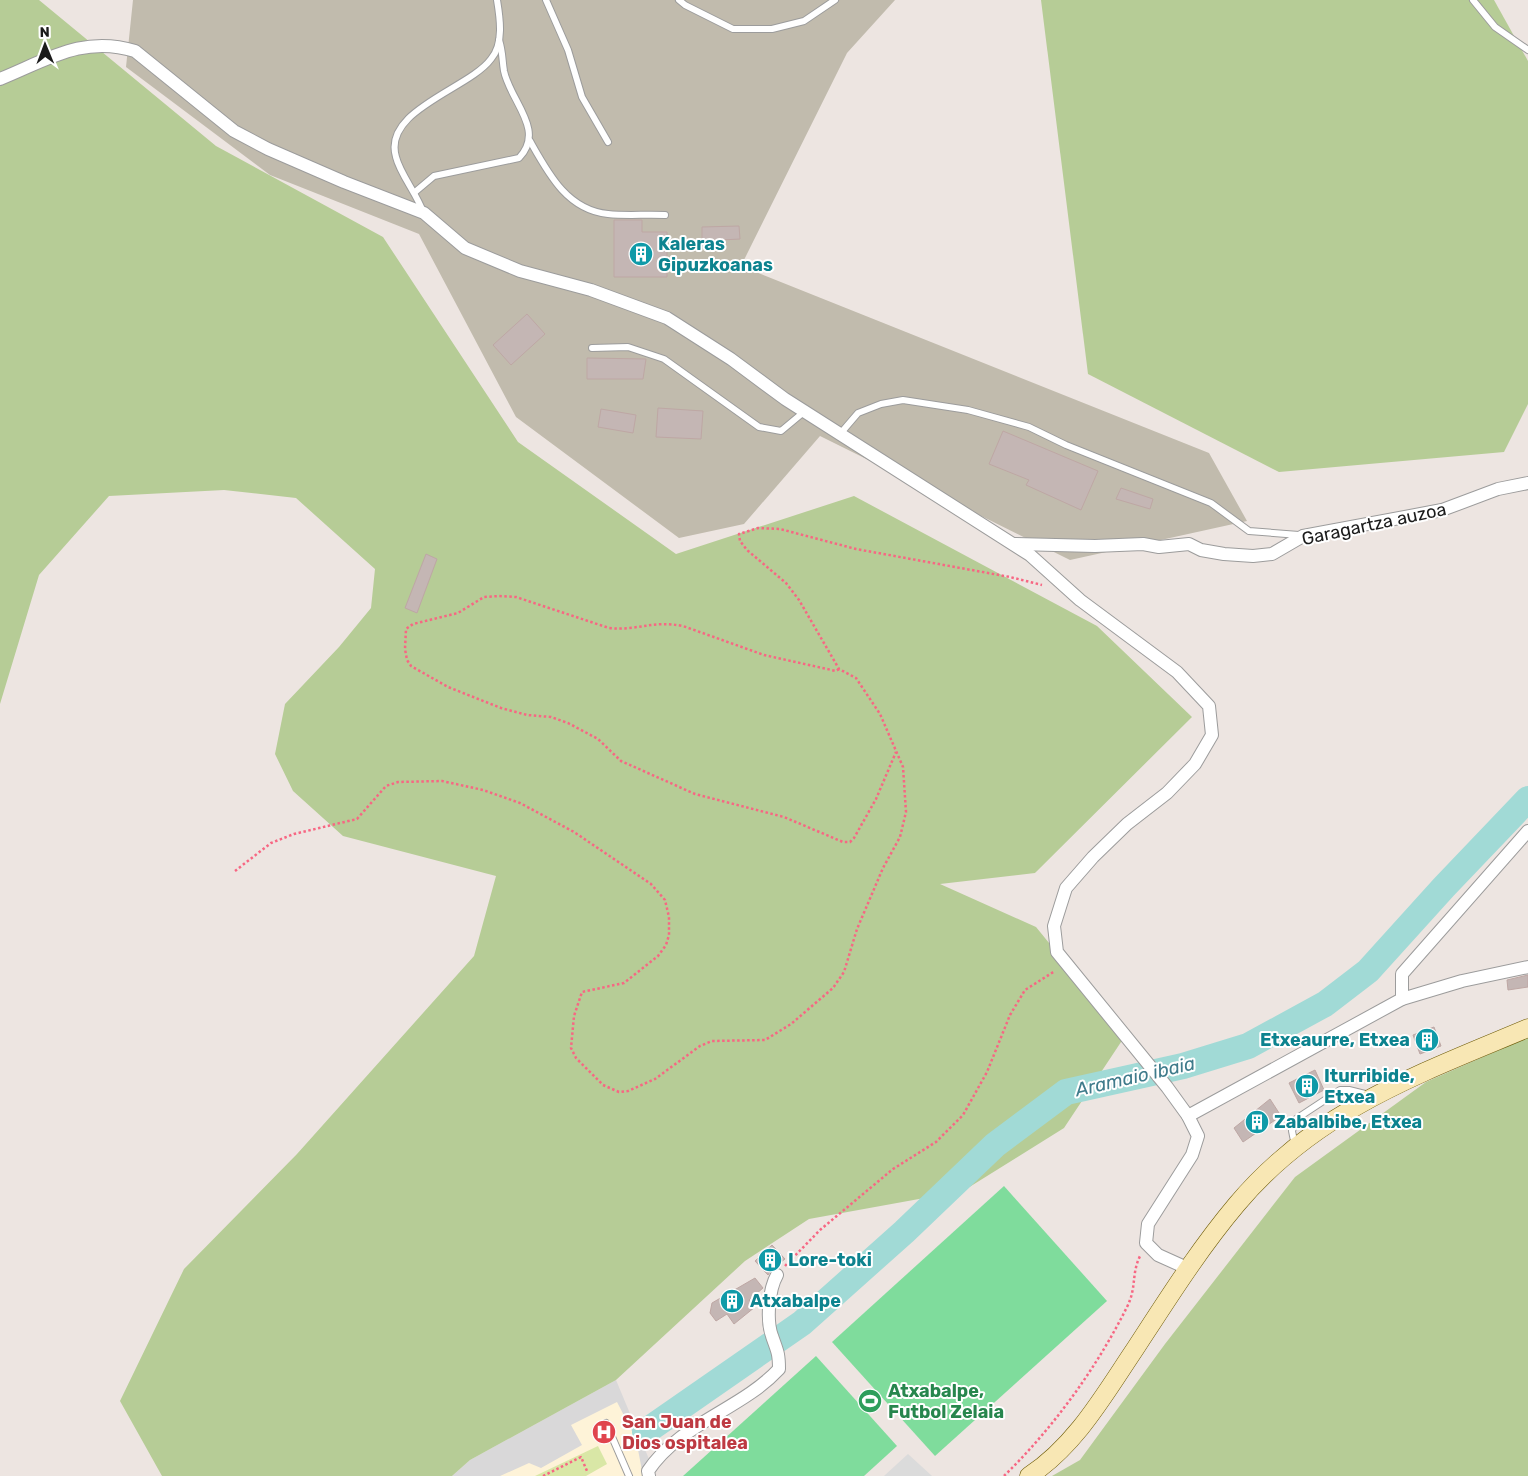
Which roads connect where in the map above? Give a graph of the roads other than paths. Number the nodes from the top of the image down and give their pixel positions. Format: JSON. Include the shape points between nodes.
{"nodes":[{"id":1,"x":497,"y":0,"type":"edge"},
{"id":2,"x":546,"y":0,"type":"edge"},
{"id":3,"x":679,"y":0,"type":"edge"},
{"id":4,"x":835,"y":0,"type":"edge"},
{"id":5,"x":1473,"y":0,"type":"edge"},
{"id":6,"x":499,"y":40,"type":"junction"},
{"id":7,"x":1528,"y":50,"type":"edge"},
{"id":8,"x":0,"y":79,"type":"edge"},
{"id":9,"x":530,"y":141,"type":"junction"},
{"id":10,"x":608,"y":142,"type":"dead end"},
{"id":11,"x":415,"y":192,"type":"junction"},
{"id":12,"x":424,"y":213,"type":"junction"},
{"id":13,"x":665,"y":215,"type":"dead end"},
{"id":14,"x":592,"y":348,"type":"dead end"},
{"id":15,"x":805,"y":411,"type":"junction"},
{"id":16,"x":840,"y":434,"type":"junction"},
{"id":17,"x":1528,"y":483,"type":"edge"},
{"id":18,"x":1303,"y":536,"type":"junction"},
{"id":19,"x":1011,"y":544,"type":"junction"},
{"id":20,"x":1528,"y":831,"type":"edge"},
{"id":21,"x":1528,"y":967,"type":"edge"},
{"id":22,"x":1402,"y":999,"type":"junction"},
{"id":23,"x":1528,"y":1028,"type":"edge"},
{"id":24,"x":1188,"y":1116,"type":"junction"},
{"id":25,"x":1189,"y":1269,"type":"junction"},
{"id":26,"x":777,"y":1275,"type":"road end"},
{"id":27,"x":606,"y":1424,"type":"dead end"},
{"id":28,"x":629,"y":1476,"type":"edge"},
{"id":29,"x":649,"y":1476,"type":"edge"},
{"id":30,"x":1030,"y":1476,"type":"edge"}],
"edges":[{"from":1,"to":6,"type":"lane"},
{"from":2,"to":10,"type":"lane","via":[[568,50],[582,97]]},
{"from":3,"to":4,"type":"lane","via":[[733,29],[772,29],[804,20]]},
{"from":5,"to":7,"type":"lane","via":[[1495,27]]},
{"from":6,"to":9,"type":"lane","via":[[504,72],[525,118]]},
{"from":6,"to":11,"type":"lane","via":[[492,59],[469,78],[420,108],[400,128],[395,142],[396,158]]},
{"from":8,"to":12,"type":"street","via":[[82,46],[115,45],[135,51],[234,131],[344,182]]},
{"from":9,"to":11,"type":"lane","via":[[519,158],[434,176]]},
{"from":9,"to":13,"type":"lane","via":[[564,194],[588,209],[606,214]]},
{"from":11,"to":12,"type":"lane"},
{"from":12,"to":15,"type":"street","via":[[465,248],[520,271],[591,290],[667,318]]},
{"from":14,"to":15,"type":"lane","via":[[628,347],[664,359],[759,427],[780,431]]},
{"from":15,"to":16,"type":"street"},
{"from":16,"to":18,"type":"lane","via":[[858,413],[881,404],[903,400],[968,410],[1029,427],[1211,503],[1249,531]]},
{"from":16,"to":19,"type":"street"},
{"from":17,"to":18,"type":"street","name":"Garagartza auzoa","via":[[1442,510]]},
{"from":18,"to":19,"type":"street","name":"Garagartza auzoa","via":[[1272,554],[1253,556],[1201,550],[1188,544],[1159,547],[1143,544]]},
{"from":19,"to":24,"type":"street","via":[[1030,555],[1080,600],[1177,672],[1209,706],[1212,735],[1195,764],[1167,793],[1127,824],[1066,888],[1054,926],[1057,952],[1066,965]]},
{"from":20,"to":22,"type":"street","via":[[1402,974]]},
{"from":21,"to":22,"type":"street"},
{"from":22,"to":24,"type":"street"},
{"from":23,"to":25,"type":"main road","via":[[1395,1084],[1316,1130],[1276,1162],[1237,1204]]},
{"from":24,"to":25,"type":"street","via":[[1198,1136],[1192,1155],[1148,1224],[1146,1243],[1158,1255]]},
{"from":25,"to":30,"type":"main road","via":[[1098,1406],[1065,1446]]},
{"from":26,"to":29,"type":"street","via":[[771,1294],[771,1335],[779,1352],[779,1369],[768,1381],[684,1435],[654,1462],[648,1471]]},
{"from":27,"to":28,"type":"lane"}]}
